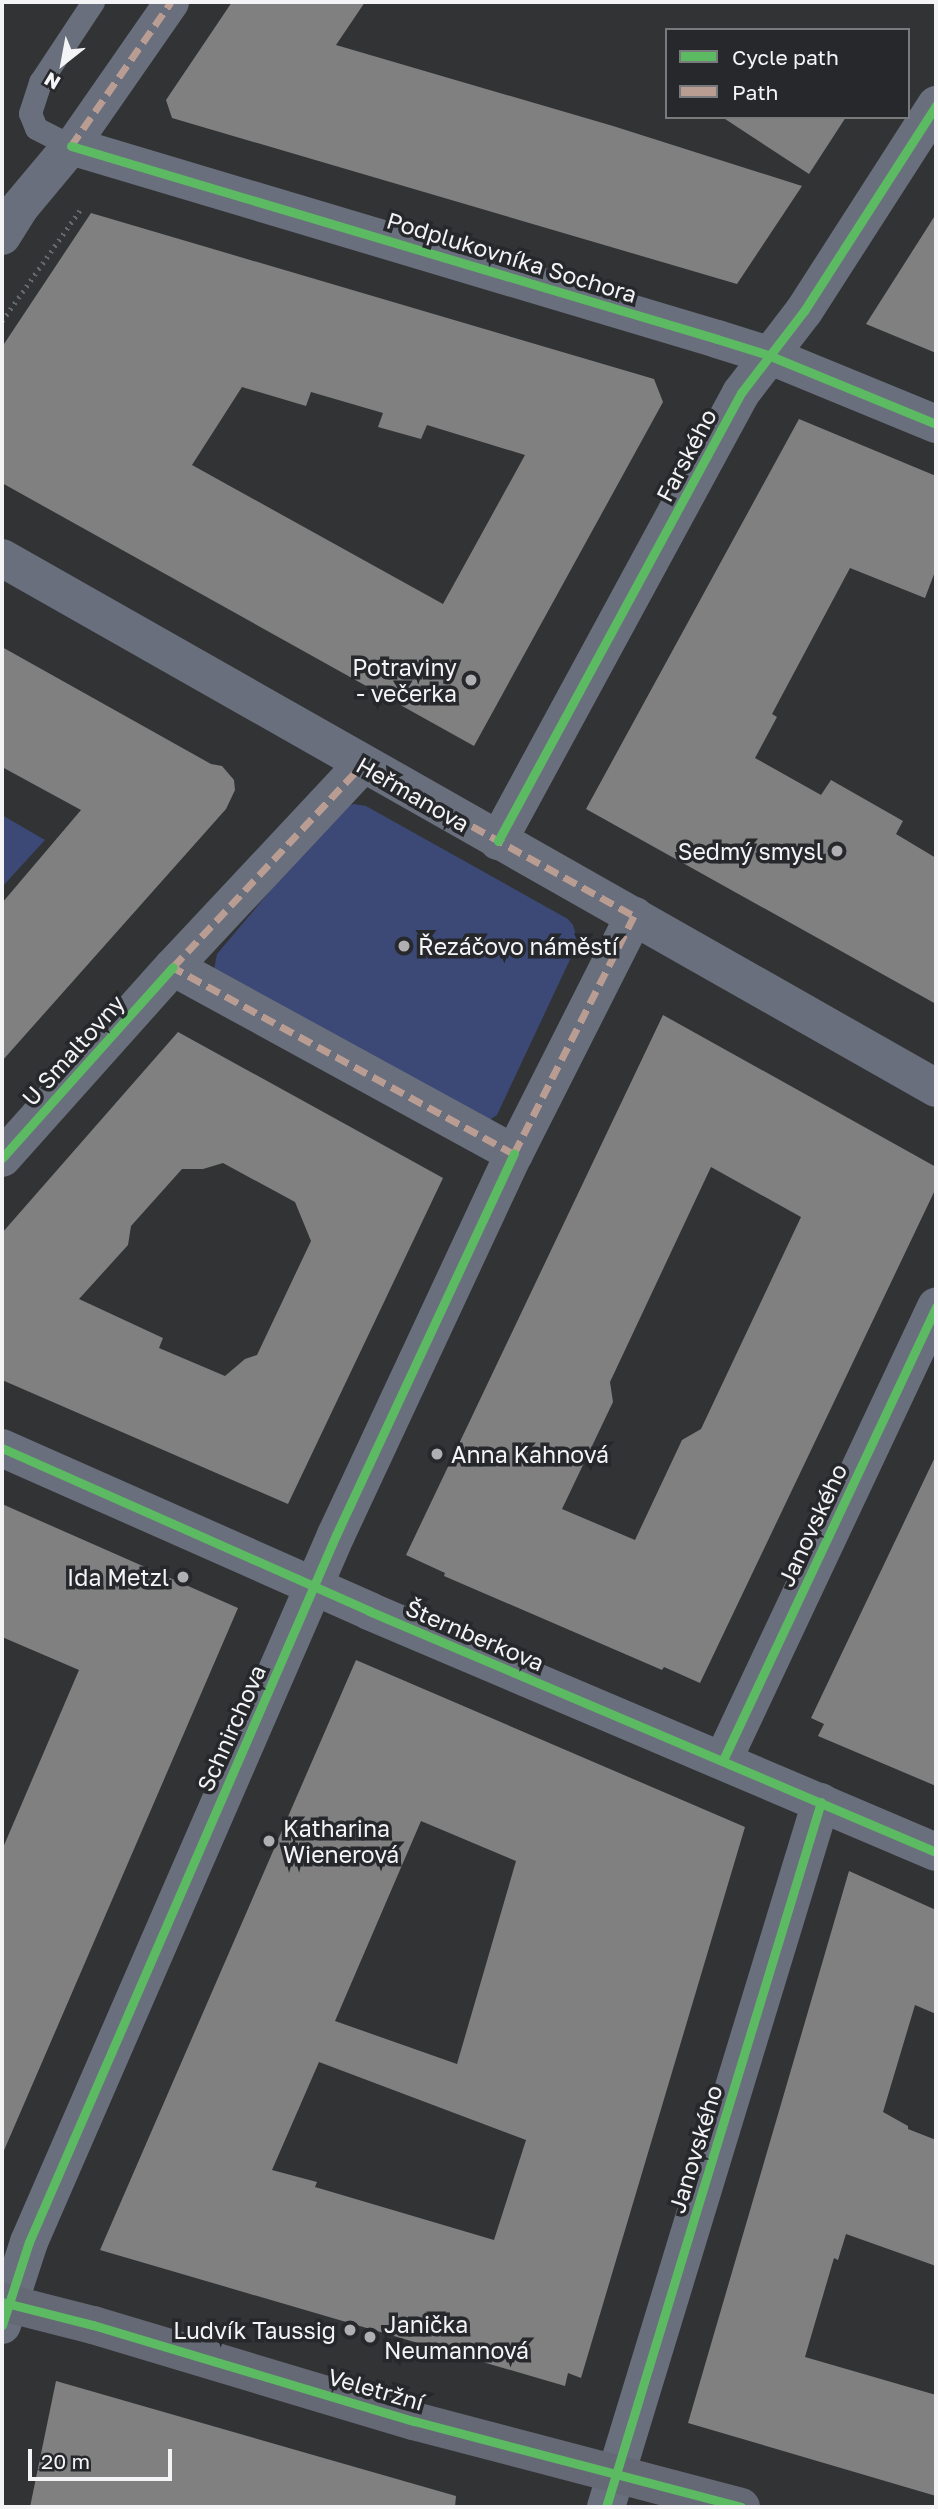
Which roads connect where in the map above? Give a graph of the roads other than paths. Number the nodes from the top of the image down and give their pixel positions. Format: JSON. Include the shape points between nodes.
{"nodes":[{"id":1,"x":93,"y":2,"type":"edge"},
{"id":2,"x":171,"y":2,"type":"edge"},
{"id":3,"x":936,"y":104,"type":"edge"},
{"id":4,"x":71,"y":146,"type":"junction"},
{"id":5,"x":2,"y":236,"type":"edge"},
{"id":6,"x":768,"y":355,"type":"junction"},
{"id":7,"x":936,"y":424,"type":"edge"},
{"id":8,"x":2,"y":558,"type":"edge"},
{"id":9,"x":362,"y":765,"type":"junction"},
{"id":10,"x":498,"y":841,"type":"junction"},
{"id":11,"x":634,"y":916,"type":"junction"},
{"id":12,"x":173,"y":967,"type":"junction"},
{"id":13,"x":936,"y":1088,"type":"edge"},
{"id":14,"x":514,"y":1154,"type":"junction"},
{"id":15,"x":2,"y":1158,"type":"edge"},
{"id":16,"x":936,"y":1307,"type":"edge"},
{"id":17,"x":2,"y":1448,"type":"edge"},
{"id":18,"x":314,"y":1586,"type":"junction"},
{"id":19,"x":723,"y":1760,"type":"junction"},
{"id":20,"x":821,"y":1802,"type":"junction"},
{"id":21,"x":936,"y":1852,"type":"edge"},
{"id":22,"x":3,"y":2310,"type":"edge"},
{"id":23,"x":612,"y":2490,"type":"edge"},
{"id":24,"x":741,"y":2507,"type":"edge"}],
"edges":[{"from":1,"to":4,"type":"lane","via":[[40,82],[30,113],[36,128]]},
{"from":2,"to":4,"type":"street"},
{"from":3,"to":6,"type":"street","name":"Farského","via":[[804,311]]},
{"from":4,"to":5,"type":"street"},
{"from":4,"to":6,"type":"street","name":"Podplukovníka Sochora"},
{"from":6,"to":7,"type":"street","name":"Podplukovníka Sochora"},
{"from":6,"to":10,"type":"street","name":"Farského","via":[[741,393]]},
{"from":8,"to":9,"type":"street","name":"Heřmanova"},
{"from":9,"to":10,"type":"street","name":"Heřmanova"},
{"from":9,"to":12,"type":"street"},
{"from":10,"to":11,"type":"street","name":"Heřmanova"},
{"from":11,"to":13,"type":"street","name":"Heřmanova"},
{"from":11,"to":14,"type":"street"},
{"from":12,"to":14,"type":"street"},
{"from":12,"to":15,"type":"street","name":"U Smaltovny"},
{"from":14,"to":18,"type":"street","name":"Schnirchova"},
{"from":16,"to":19,"type":"street","name":"Janovského"},
{"from":17,"to":18,"type":"street","name":"Šternberkova"},
{"from":18,"to":19,"type":"street","name":"Šternberkova"},
{"from":18,"to":22,"type":"street","name":"Schnirchova"},
{"from":19,"to":20,"type":"street","name":"Šternberkova"},
{"from":20,"to":21,"type":"street","name":"Šternberkova"},
{"from":20,"to":23,"type":"street","name":"Janovského"},
{"from":22,"to":23,"type":"main road","name":"Veletržní","via":[[93,2325],[414,2421]]},
{"from":23,"to":24,"type":"main road","name":"Veletržní"}]}
